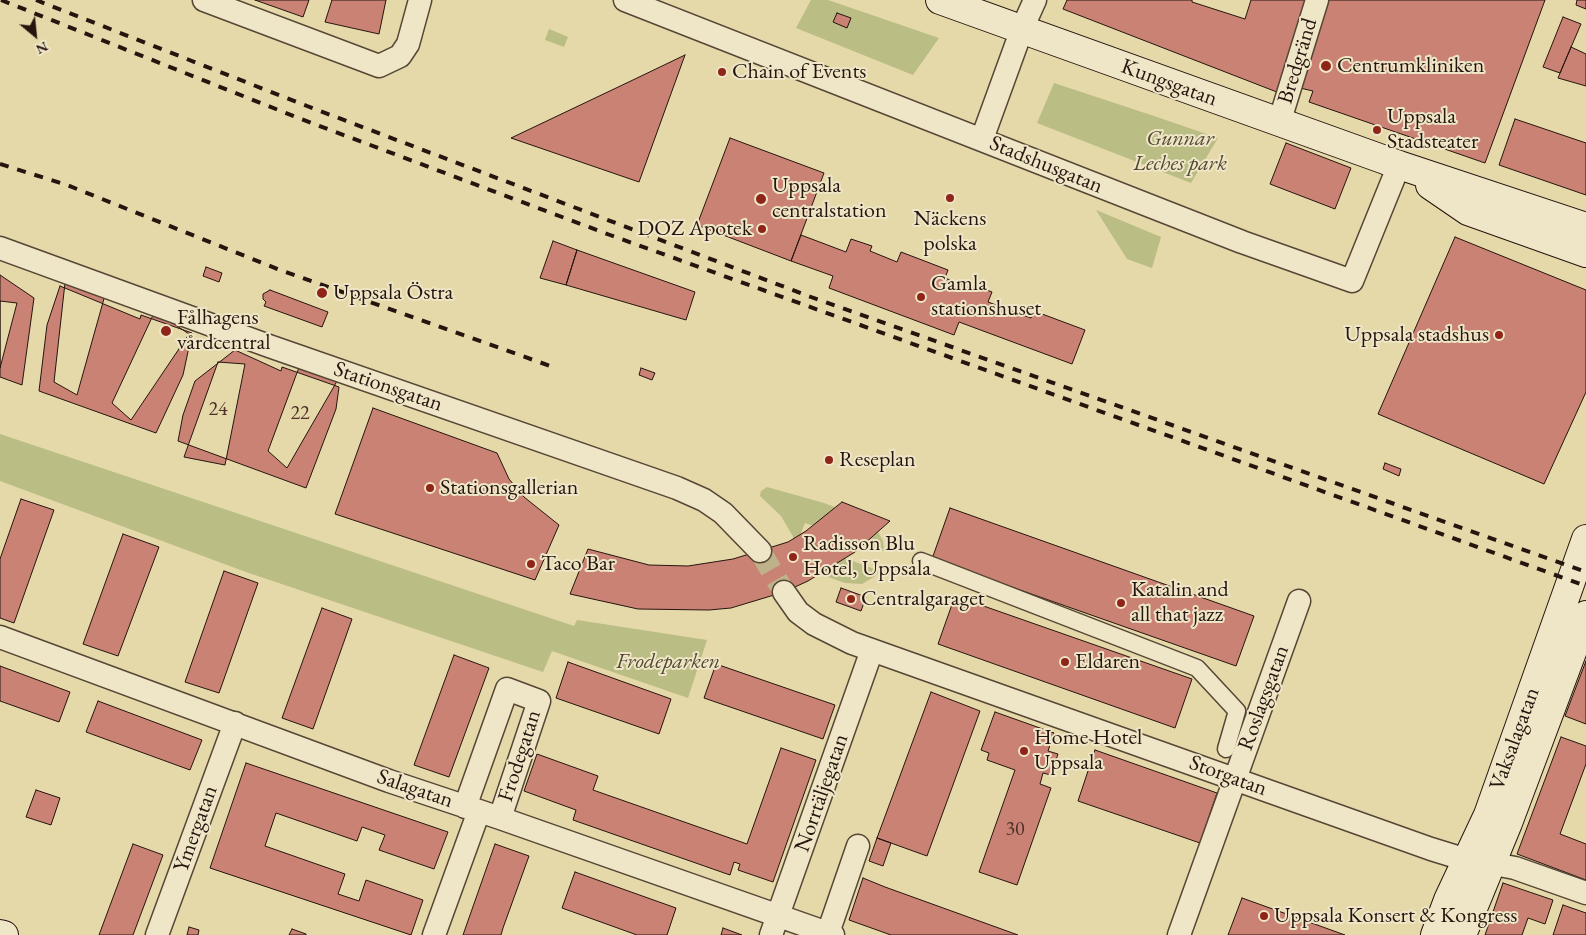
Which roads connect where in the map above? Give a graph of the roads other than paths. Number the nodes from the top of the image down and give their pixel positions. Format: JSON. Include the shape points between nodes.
{"nodes":[{"id":1,"x":204,"y":0,"type":"edge"},
{"id":2,"x":420,"y":0,"type":"edge"},
{"id":3,"x":625,"y":0,"type":"edge"},
{"id":4,"x":940,"y":0,"type":"edge"},
{"id":5,"x":1035,"y":0,"type":"edge"},
{"id":6,"x":1317,"y":0,"type":"edge"},
{"id":7,"x":1022,"y":29,"type":"junction"},
{"id":8,"x":1279,"y":123,"type":"junction"},
{"id":9,"x":982,"y":139,"type":"junction"},
{"id":10,"x":1399,"y":165,"type":"junction"},
{"id":11,"x":1468,"y":211,"type":"junction"},
{"id":12,"x":1586,"y":227,"type":"edge"},
{"id":13,"x":0,"y":248,"type":"edge"},
{"id":14,"x":1586,"y":253,"type":"edge"},
{"id":15,"x":1586,"y":267,"type":"edge"},
{"id":16,"x":1586,"y":539,"type":"edge"},
{"id":17,"x":760,"y":551,"type":"tunnel mouth"},
{"id":18,"x":921,"y":561,"type":"dead end"},
{"id":19,"x":784,"y":592,"type":"tunnel mouth"},
{"id":20,"x":1300,"y":601,"type":"dead end"},
{"id":21,"x":1586,"y":615,"type":"edge"},
{"id":22,"x":0,"y":637,"type":"edge"},
{"id":23,"x":872,"y":650,"type":"junction"},
{"id":24,"x":234,"y":723,"type":"junction"},
{"id":25,"x":1226,"y":749,"type":"dead end"},
{"id":26,"x":1236,"y":778,"type":"junction"},
{"id":27,"x":472,"y":809,"type":"junction"},
{"id":28,"x":500,"y":818,"type":"junction"},
{"id":29,"x":858,"y":846,"type":"dead end"},
{"id":30,"x":1479,"y":861,"type":"junction"},
{"id":31,"x":1586,"y":893,"type":"edge"},
{"id":32,"x":775,"y":925,"type":"edge"},
{"id":33,"x":0,"y":934,"type":"edge"},
{"id":34,"x":830,"y":934,"type":"edge"},
{"id":35,"x":4,"y":935,"type":"edge"},
{"id":36,"x":157,"y":935,"type":"edge"},
{"id":37,"x":434,"y":935,"type":"edge"},
{"id":38,"x":1179,"y":935,"type":"edge"},
{"id":39,"x":1436,"y":935,"type":"edge"},
{"id":40,"x":1462,"y":935,"type":"edge"}],
"edges":[{"from":1,"to":2,"type":"street","via":[[379,66],[400,56],[408,44]]},
{"from":3,"to":9,"type":"street","name":"Stadshusgatan"},
{"from":4,"to":7,"type":"main road","name":"Kungsgatan"},
{"from":5,"to":7,"type":"street"},
{"from":6,"to":8,"type":"street","name":"Bredgränd"},
{"from":7,"to":8,"type":"main road","name":"Kungsgatan"},
{"from":7,"to":9,"type":"street"},
{"from":8,"to":10,"type":"main road","name":"Kungsgatan"},
{"from":9,"to":10,"type":"street","name":"Stadshusgatan","via":[[1242,242],[1352,281]]},
{"from":10,"to":11,"type":"main road","name":"Kungsgatan"},
{"from":10,"to":12,"type":"main road","name":"Kungsgatan"},
{"from":11,"to":14,"type":"main road","name":"Kungsgatan"},
{"from":11,"to":15,"type":"main road"},
{"from":13,"to":17,"type":"street","name":"Stationsgatan","via":[[677,488],[723,513]]},
{"from":16,"to":30,"type":"main road","name":"Vaksalagatan","via":[[1490,808]]},
{"from":18,"to":25,"type":"street","via":[[1197,668],[1237,711]]},
{"from":19,"to":23,"type":"street","via":[[798,612],[814,624],[852,644]]},
{"from":20,"to":26,"type":"street","name":"Roslagsgatan"},
{"from":21,"to":30,"type":"main road","name":"Vaksalagatan"},
{"from":22,"to":24,"type":"street","name":"Salagatan"},
{"from":23,"to":26,"type":"street","name":"Storgatan"},
{"from":23,"to":32,"type":"street","name":"Norrtäljegatan"},
{"from":24,"to":27,"type":"street","name":"Salagatan"},
{"from":24,"to":36,"type":"street","name":"Ymergatan"},
{"from":26,"to":30,"type":"street","name":"Storgatan","via":[[1431,849]]},
{"from":26,"to":38,"type":"street","name":"Roslagsgatan"},
{"from":27,"to":28,"type":"street","name":"Salagatan"},
{"from":27,"to":28,"type":"street","name":"Frodegatan","via":[[507,689],[539,701]]},
{"from":27,"to":37,"type":"street","name":"Frodegatan"},
{"from":28,"to":32,"type":"street","name":"Salagatan"},
{"from":29,"to":34,"type":"street"},
{"from":30,"to":31,"type":"street","name":"Storgatan","via":[[1515,868]]},
{"from":30,"to":39,"type":"main road","name":"Vaksalagatan","via":[[1448,900]]},
{"from":30,"to":40,"type":"main road","name":"Vaksalagatan"},
{"from":32,"to":34,"type":"street","name":"Salagatan"},
{"from":33,"to":35,"type":"main road"}]}
